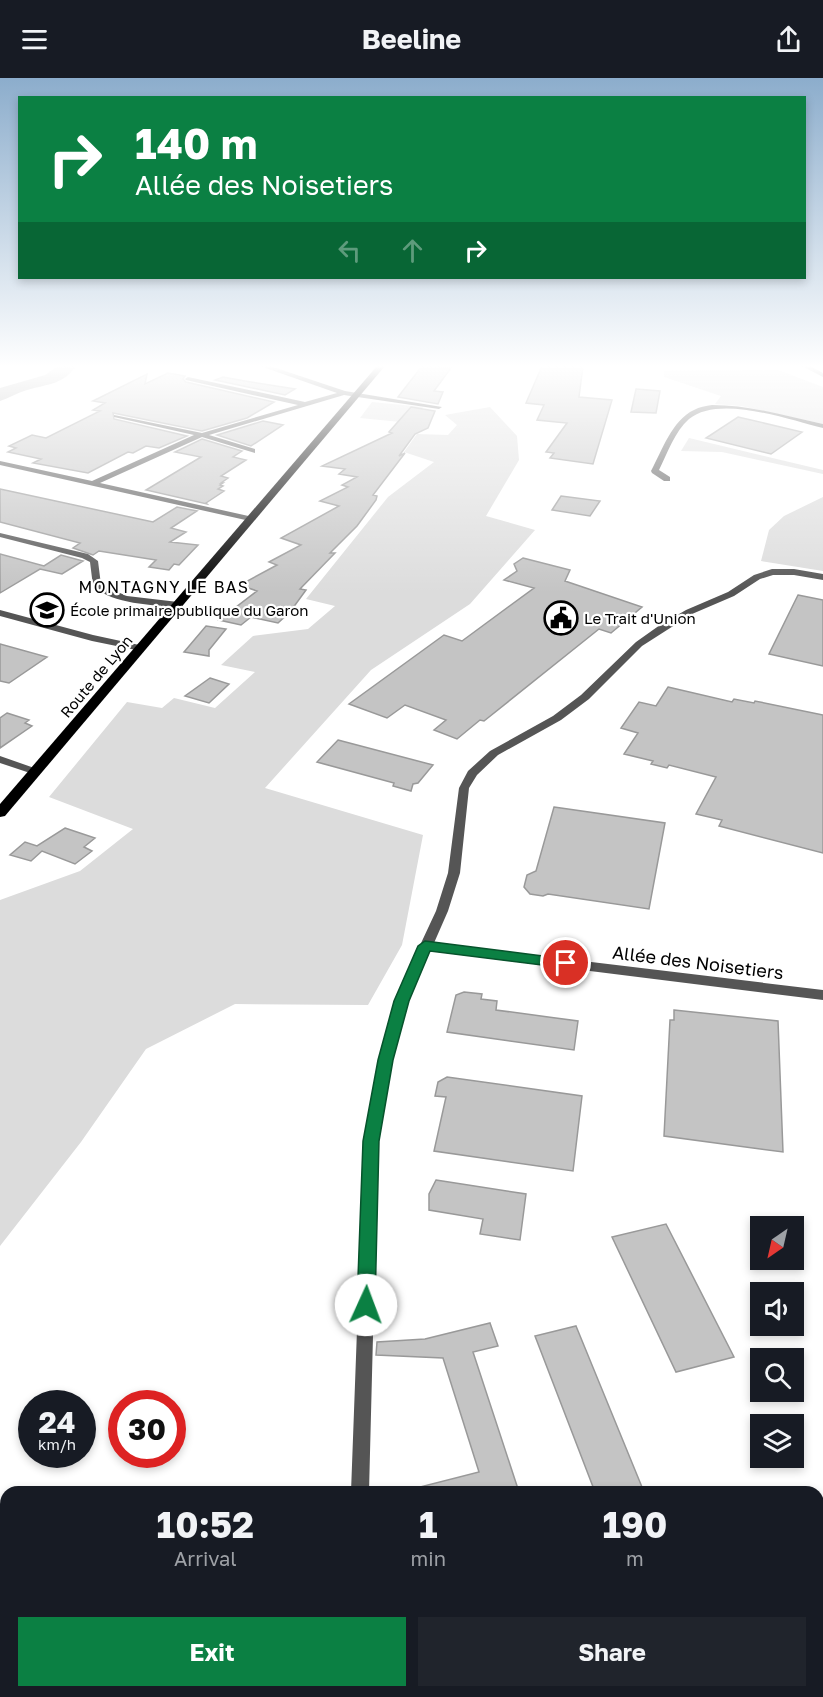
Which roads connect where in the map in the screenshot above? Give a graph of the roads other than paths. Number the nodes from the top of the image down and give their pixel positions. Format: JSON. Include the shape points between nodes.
{"nodes":[{"id":1,"x":187,"y":442,"type":"edge"},
{"id":2,"x":222,"y":442,"type":"edge"},
{"id":3,"x":317,"y":442,"type":"edge"},
{"id":4,"x":672,"y":442,"type":"edge"},
{"id":5,"x":252,"y":451,"type":"dead end"},
{"id":6,"x":0,"y":463,"type":"edge"},
{"id":7,"x":667,"y":479,"type":"dead end"},
{"id":8,"x":92,"y":484,"type":"junction"},
{"id":9,"x":250,"y":519,"type":"junction"},
{"id":10,"x":0,"y":535,"type":"edge"},
{"id":11,"x":823,"y":577,"type":"edge"},
{"id":12,"x":178,"y":605,"type":"junction"},
{"id":13,"x":0,"y":613,"type":"edge"},
{"id":14,"x":141,"y":648,"type":"junction"},
{"id":15,"x":0,"y":759,"type":"edge"},
{"id":16,"x":36,"y":772,"type":"junction"},
{"id":17,"x":0,"y":813,"type":"edge"},
{"id":18,"x":425,"y":946,"type":"junction"},
{"id":19,"x":823,"y":995,"type":"edge"},
{"id":20,"x":360,"y":1486,"type":"edge"}],
"edges":[{"from":1,"to":8,"type":"street"},
{"from":2,"to":5,"type":"street"},
{"from":3,"to":9,"type":"main road","name":"Route de Lyon"},
{"from":4,"to":7,"type":"street","via":[[655,471]]},
{"from":6,"to":8,"type":"street"},
{"from":8,"to":9,"type":"street"},
{"from":9,"to":12,"type":"main road","name":"Route de Lyon"},
{"from":10,"to":12,"type":"street","via":[[85,556],[94,561],[97,586],[108,594]]},
{"from":11,"to":18,"type":"street","via":[[772,572],[689,612],[639,644],[585,697],[494,753],[472,773],[464,789],[454,873]]},
{"from":12,"to":14,"type":"main road","name":"Route de Lyon"},
{"from":13,"to":14,"type":"street"},
{"from":14,"to":16,"type":"main road","name":"Route de Lyon"},
{"from":15,"to":16,"type":"street"},
{"from":16,"to":17,"type":"main road","name":"Route de Lyon"},
{"from":18,"to":19,"type":"street","name":"Allée des Noisetiers"},
{"from":18,"to":20,"type":"street","via":[[401,1001],[371,1141]]}]}
